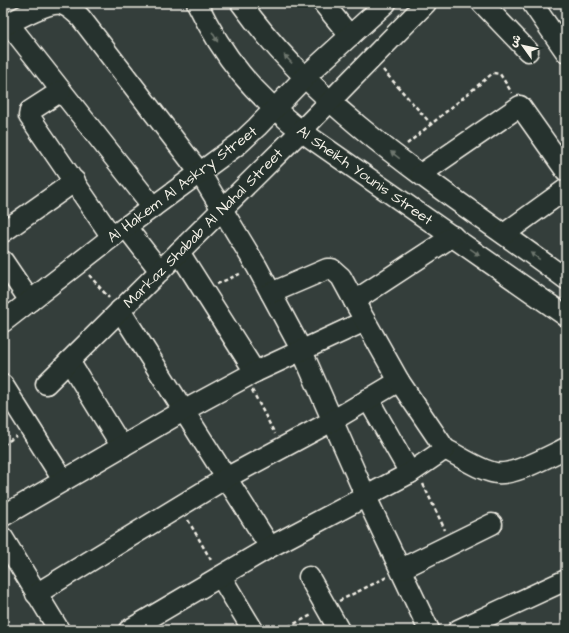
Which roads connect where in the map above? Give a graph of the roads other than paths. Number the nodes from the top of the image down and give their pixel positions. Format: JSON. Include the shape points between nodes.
{"nodes":[{"id":1,"x":197,"y":3,"type":"edge"},
{"id":2,"x":241,"y":3,"type":"edge"},
{"id":3,"x":323,"y":3,"type":"edge"},
{"id":4,"x":386,"y":3,"type":"edge"},
{"id":5,"x":426,"y":3,"type":"edge"},
{"id":6,"x":482,"y":3,"type":"edge"},
{"id":7,"x":532,"y":3,"type":"edge"},
{"id":8,"x":5,"y":24,"type":"edge"},
{"id":9,"x":350,"y":36,"type":"junction"},
{"id":10,"x":528,"y":51,"type":"dead end"},
{"id":11,"x":566,"y":52,"type":"edge"},
{"id":12,"x":305,"y":77,"type":"junction"},
{"id":13,"x":62,"y":91,"type":"junction"},
{"id":14,"x":330,"y":100,"type":"junction"},
{"id":15,"x":274,"y":110,"type":"junction"},
{"id":16,"x":301,"y":131,"type":"junction"},
{"id":17,"x":566,"y":171,"type":"edge"},
{"id":18,"x":200,"y":174,"type":"junction"},
{"id":19,"x":421,"y":174,"type":"junction"},
{"id":20,"x":75,"y":182,"type":"junction"},
{"id":21,"x":566,"y":189,"type":"edge"},
{"id":22,"x":153,"y":207,"type":"junction"},
{"id":23,"x":223,"y":209,"type":"junction"},
{"id":24,"x":3,"y":232,"type":"edge"},
{"id":25,"x":119,"y":232,"type":"junction"},
{"id":26,"x":504,"y":234,"type":"junction"},
{"id":27,"x":453,"y":236,"type":"junction"},
{"id":28,"x":179,"y":252,"type":"junction"},
{"id":29,"x":3,"y":261,"type":"edge"},
{"id":30,"x":160,"y":271,"type":"junction"},
{"id":31,"x":564,"y":274,"type":"edge"},
{"id":32,"x":271,"y":293,"type":"junction"},
{"id":33,"x":30,"y":301,"type":"junction"},
{"id":34,"x":354,"y":301,"type":"junction"},
{"id":35,"x":120,"y":310,"type":"junction"},
{"id":36,"x":566,"y":316,"type":"edge"},
{"id":37,"x":365,"y":321,"type":"junction"},
{"id":38,"x":3,"y":322,"type":"edge"},
{"id":39,"x":302,"y":351,"type":"junction"},
{"id":40,"x":69,"y":361,"type":"junction"},
{"id":41,"x":250,"y":375,"type":"junction"},
{"id":42,"x":399,"y":381,"type":"junction"},
{"id":43,"x":46,"y":384,"type":"dead end"},
{"id":44,"x":3,"y":385,"type":"edge"},
{"id":45,"x":368,"y":400,"type":"junction"},
{"id":46,"x":183,"y":411,"type":"junction"},
{"id":47,"x":332,"y":420,"type":"junction"},
{"id":48,"x":122,"y":447,"type":"junction"},
{"id":49,"x":566,"y":448,"type":"edge"},
{"id":50,"x":446,"y":450,"type":"junction"},
{"id":51,"x":413,"y":471,"type":"junction"},
{"id":52,"x":226,"y":478,"type":"junction"},
{"id":53,"x":63,"y":480,"type":"junction"},
{"id":54,"x":366,"y":497,"type":"junction"},
{"id":55,"x":3,"y":516,"type":"edge"},
{"id":56,"x":492,"y":524,"type":"dead end"},
{"id":57,"x":3,"y":538,"type":"edge"},
{"id":58,"x":270,"y":547,"type":"junction"},
{"id":59,"x":401,"y":569,"type":"junction"},
{"id":60,"x":221,"y":577,"type":"junction"},
{"id":61,"x":309,"y":577,"type":"dead end"},
{"id":62,"x":566,"y":580,"type":"edge"},
{"id":63,"x":36,"y":594,"type":"junction"},
{"id":64,"x":59,"y":630,"type":"edge"},
{"id":65,"x":129,"y":630,"type":"edge"},
{"id":66,"x":253,"y":630,"type":"edge"},
{"id":67,"x":339,"y":630,"type":"edge"},
{"id":68,"x":429,"y":630,"type":"edge"},
{"id":69,"x":458,"y":630,"type":"edge"}],
"edges":[{"from":1,"to":15,"type":"street","name":"Al Sheikh Younis Street","one_way":true,"via":[[236,70]]},
{"from":12,"to":2,"type":"street","one_way":true,"via":[[264,33]]},
{"from":3,"to":9,"type":"street"},
{"from":4,"to":9,"type":"street","name":"Al Hakem Al Askry Street"},
{"from":5,"to":14,"type":"street","name":"Markaz Shabab Al Nahal Street"},
{"from":6,"to":10,"type":"street"},
{"from":7,"to":11,"type":"street"},
{"from":8,"to":13,"type":"street"},
{"from":8,"to":18,"type":"street","via":[[51,4],[69,7],[81,18]]},
{"from":9,"to":12,"type":"street","name":"Al Hakem Al Askry Street"},
{"from":12,"to":14,"type":"street"},
{"from":12,"to":15,"type":"street","name":"Al Hakem Al Askry Street"},
{"from":13,"to":20,"type":"street","via":[[30,111],[29,116]]},
{"from":13,"to":22,"type":"street"},
{"from":14,"to":16,"type":"street","name":"Markaz Shabab Al Nahal Street"},
{"from":19,"to":14,"type":"street","one_way":true},
{"from":15,"to":16,"type":"street","name":"Al Sheikh Younis Street"},
{"from":15,"to":18,"type":"street","name":"Al Hakem Al Askry Street","via":[[240,143]]},
{"from":16,"to":23,"type":"street","name":"Markaz Shabab Al Nahal Street"},
{"from":16,"to":27,"type":"street","name":"Al Sheikh Younis Street"},
{"from":17,"to":19,"type":"street","via":[[520,106]]},
{"from":18,"to":22,"type":"street","name":"Al Hakem Al Askry Street"},
{"from":18,"to":23,"type":"street"},
{"from":19,"to":26,"type":"street"},
{"from":20,"to":24,"type":"street"},
{"from":20,"to":25,"type":"street"},
{"from":21,"to":26,"type":"street"},
{"from":22,"to":25,"type":"street","name":"Al Hakem Al Askry Street"},
{"from":23,"to":28,"type":"street","name":"Markaz Shabab Al Nahal Street"},
{"from":23,"to":32,"type":"street"},
{"from":25,"to":30,"type":"street"},
{"from":25,"to":33,"type":"street","name":"Al Hakem Al Askry Street"},
{"from":31,"to":26,"type":"street","one_way":true},
{"from":27,"to":34,"type":"street"},
{"from":27,"to":36,"type":"street","name":"Al Sheikh Younis Street","one_way":true},
{"from":28,"to":30,"type":"street","name":"Markaz Shabab Al Nahal Street"},
{"from":28,"to":41,"type":"street","via":[[204,289]]},
{"from":29,"to":33,"type":"street"},
{"from":30,"to":35,"type":"street","name":"Markaz Shabab Al Nahal Street"},
{"from":32,"to":34,"type":"street","via":[[332,269],[340,276]]},
{"from":32,"to":39,"type":"street"},
{"from":33,"to":38,"type":"street","name":"Al Hakem Al Askry Street"},
{"from":34,"to":37,"type":"street"},
{"from":35,"to":40,"type":"street","name":"Markaz Shabab Al Nahal Street"},
{"from":35,"to":46,"type":"street"},
{"from":37,"to":39,"type":"street"},
{"from":37,"to":42,"type":"street"},
{"from":39,"to":41,"type":"street"},
{"from":39,"to":47,"type":"street"},
{"from":40,"to":43,"type":"street","name":"Markaz Shabab Al Nahal Street"},
{"from":40,"to":48,"type":"street"},
{"from":41,"to":46,"type":"street"},
{"from":42,"to":45,"type":"street"},
{"from":42,"to":50,"type":"street"},
{"from":44,"to":53,"type":"street"},
{"from":45,"to":47,"type":"street"},
{"from":45,"to":51,"type":"street"},
{"from":46,"to":48,"type":"street"},
{"from":46,"to":52,"type":"street"},
{"from":47,"to":52,"type":"street"},
{"from":47,"to":54,"type":"street"},
{"from":48,"to":53,"type":"street"},
{"from":49,"to":50,"type":"street","via":[[519,469],[498,474]]},
{"from":50,"to":51,"type":"street"},
{"from":51,"to":54,"type":"street"},
{"from":52,"to":58,"type":"street"},
{"from":52,"to":63,"type":"street"},
{"from":53,"to":55,"type":"street"},
{"from":54,"to":58,"type":"street"},
{"from":54,"to":59,"type":"street"},
{"from":56,"to":59,"type":"street"},
{"from":57,"to":63,"type":"street"},
{"from":58,"to":60,"type":"street"},
{"from":59,"to":68,"type":"street"},
{"from":60,"to":65,"type":"street"},
{"from":60,"to":66,"type":"street"},
{"from":61,"to":67,"type":"street"},
{"from":62,"to":69,"type":"street"},
{"from":63,"to":64,"type":"street"}]}
